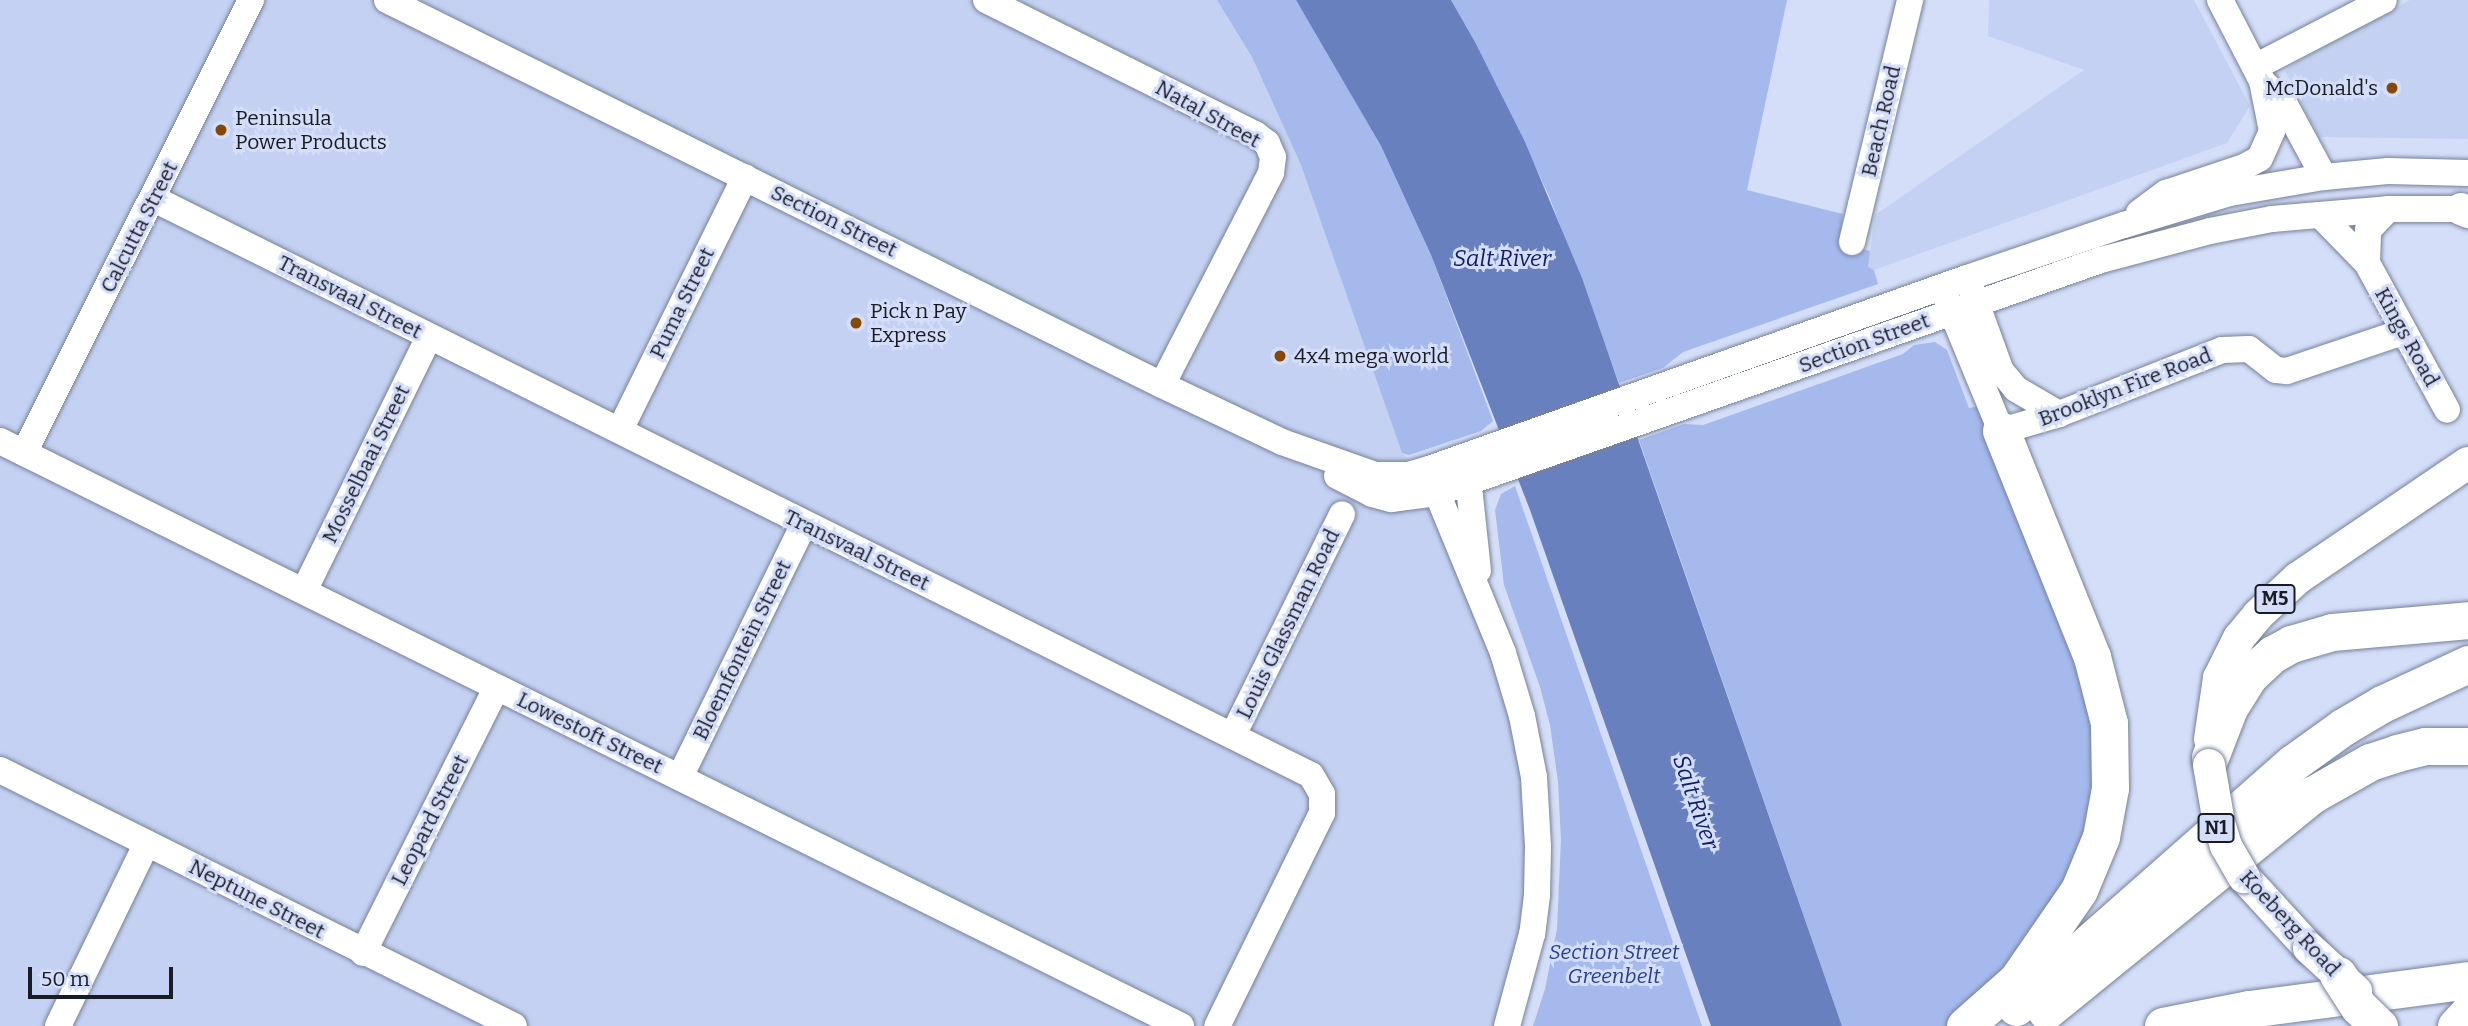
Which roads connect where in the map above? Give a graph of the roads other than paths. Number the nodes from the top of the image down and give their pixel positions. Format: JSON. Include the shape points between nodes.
{"nodes":[{"id":1,"x":251,"y":0,"type":"edge"},
{"id":2,"x":387,"y":0,"type":"edge"},
{"id":3,"x":986,"y":0,"type":"edge"},
{"id":4,"x":1910,"y":0,"type":"edge"},
{"id":5,"x":2220,"y":0,"type":"edge"},
{"id":6,"x":2384,"y":0,"type":"edge"},
{"id":7,"x":2258,"y":74,"type":"junction"},
{"id":8,"x":2468,"y":173,"type":"edge"},
{"id":9,"x":745,"y":177,"type":"junction"},
{"id":10,"x":2324,"y":177,"type":"junction"},
{"id":11,"x":154,"y":199,"type":"junction"},
{"id":12,"x":2388,"y":209,"type":"junction"},
{"id":13,"x":2466,"y":210,"type":"edge"},
{"id":14,"x":2320,"y":215,"type":"junction"},
{"id":15,"x":2124,"y":225,"type":"junction"},
{"id":16,"x":1852,"y":242,"type":"dead end"},
{"id":17,"x":2367,"y":263,"type":"junction"},
{"id":18,"x":1953,"y":292,"type":"junction"},
{"id":19,"x":1976,"y":303,"type":"junction"},
{"id":20,"x":2403,"y":332,"type":"junction"},
{"id":21,"x":429,"y":337,"type":"junction"},
{"id":22,"x":1163,"y":385,"type":"junction"},
{"id":23,"x":2447,"y":410,"type":"dead end"},
{"id":24,"x":2059,"y":414,"type":"junction"},
{"id":25,"x":620,"y":430,"type":"junction"},
{"id":26,"x":2001,"y":431,"type":"junction"},
{"id":27,"x":0,"y":441,"type":"edge"},
{"id":28,"x":24,"y":453,"type":"junction"},
{"id":29,"x":2468,"y":463,"type":"edge"},
{"id":30,"x":1463,"y":471,"type":"junction"},
{"id":31,"x":1433,"y":481,"type":"junction"},
{"id":32,"x":1342,"y":514,"type":"dead end"},
{"id":33,"x":804,"y":524,"type":"junction"},
{"id":34,"x":1479,"y":590,"type":"junction"},
{"id":35,"x":304,"y":591,"type":"junction"},
{"id":36,"x":2468,"y":620,"type":"edge"},
{"id":37,"x":2468,"y":664,"type":"edge"},
{"id":38,"x":496,"y":688,"type":"junction"},
{"id":39,"x":1233,"y":734,"type":"junction"},
{"id":40,"x":2468,"y":746,"type":"edge"},
{"id":41,"x":2209,"y":761,"type":"junction"},
{"id":42,"x":0,"y":770,"type":"edge"},
{"id":43,"x":680,"y":777,"type":"junction"},
{"id":44,"x":147,"y":843,"type":"junction"},
{"id":45,"x":363,"y":953,"type":"junction"},
{"id":46,"x":2338,"y":975,"type":"junction"},
{"id":47,"x":2468,"y":980,"type":"edge"},
{"id":48,"x":2393,"y":1009,"type":"edge"},
{"id":49,"x":2468,"y":1013,"type":"edge"},
{"id":50,"x":58,"y":1026,"type":"edge"},
{"id":51,"x":514,"y":1026,"type":"edge"},
{"id":52,"x":1181,"y":1026,"type":"edge"},
{"id":53,"x":1217,"y":1026,"type":"edge"},
{"id":54,"x":1507,"y":1026,"type":"edge"},
{"id":55,"x":1965,"y":1026,"type":"edge"},
{"id":56,"x":1989,"y":1026,"type":"edge"},
{"id":57,"x":2025,"y":1026,"type":"edge"},
{"id":58,"x":2163,"y":1026,"type":"edge"},
{"id":59,"x":2262,"y":1026,"type":"edge"},
{"id":60,"x":2379,"y":1026,"type":"edge"},
{"id":61,"x":2456,"y":1026,"type":"edge"}],
"edges":[{"from":1,"to":11,"type":"street","name":"Calcutta Street"},
{"from":2,"to":9,"type":"street","name":"Section Street"},
{"from":3,"to":22,"type":"street","name":"Natal Street","via":[[1267,143],[1273,157],[1271,173]]},
{"from":4,"to":16,"type":"street","name":"Beach Road"},
{"from":5,"to":7,"type":"street"},
{"from":6,"to":7,"type":"street"},
{"from":7,"to":10,"type":"street","via":[[2285,105]]},
{"from":7,"to":15,"type":"street","via":[[2272,131],[2260,158],[2166,193]]},
{"from":8,"to":10,"type":"street","name":"Section Street","via":[[2388,171]]},
{"from":9,"to":22,"type":"street","name":"Section Street"},
{"from":9,"to":25,"type":"street","name":"Puma Street"},
{"from":10,"to":15,"type":"street","name":"Section Street","via":[[2230,193]]},
{"from":11,"to":21,"type":"street","name":"Transvaal Street"},
{"from":11,"to":28,"type":"street","name":"Calcutta Street"},
{"from":12,"to":13,"type":"street","name":"Section Street"},
{"from":12,"to":14,"type":"street","name":"Section Street"},
{"from":12,"to":17,"type":"street","name":"Kings Road","via":[[2368,230]]},
{"from":14,"to":17,"type":"street","name":"Kings Road"},
{"from":14,"to":19,"type":"street","name":"Section Street","via":[[2210,230],[2101,260]]},
{"from":15,"to":18,"type":"street","name":"Section Street"},
{"from":17,"to":20,"type":"street","name":"Kings Road"},
{"from":18,"to":19,"type":"street","name":"Section Street"},
{"from":18,"to":26,"type":"street"},
{"from":18,"to":30,"type":"street","name":"Section Street","via":[[1501,444]]},
{"from":18,"to":30,"type":"street","name":"Section Street","via":[[1651,419],[1511,468]]},
{"from":19,"to":24,"type":"street","via":[[2001,371],[2016,389]]},
{"from":20,"to":23,"type":"street","name":"Kings Road"},
{"from":20,"to":24,"type":"street","name":"Brooklyn Fire Road","via":[[2287,371],[2276,370],[2249,349],[2222,350]]},
{"from":21,"to":25,"type":"street","name":"Transvaal Street"},
{"from":21,"to":35,"type":"street","name":"Mosselbaai Street"},
{"from":22,"to":31,"type":"street","name":"Section Street","via":[[1282,442],[1372,494],[1391,499]]},
{"from":24,"to":26,"type":"street","name":"Brooklyn Fire Road"},
{"from":25,"to":33,"type":"street","name":"Transvaal Street"},
{"from":26,"to":55,"type":"highway","via":[[2092,657],[2109,723],[2110,788],[2101,837],[2071,902],[2017,980]]},
{"from":27,"to":28,"type":"street","name":"Lowestoft Street"},
{"from":28,"to":35,"type":"street","name":"Lowestoft Street"},
{"from":29,"to":41,"type":"main road","name":"Koeberg Road","number":"M5","via":[[2298,579],[2258,615],[2239,638],[2219,678]]},
{"from":30,"to":31,"type":"street","name":"Section Street"},
{"from":30,"to":34,"type":"street"},
{"from":31,"to":34,"type":"street"},
{"from":32,"to":39,"type":"street","name":"Louis Glassman Road"},
{"from":33,"to":39,"type":"street","name":"Transvaal Street"},
{"from":33,"to":43,"type":"street","name":"Bloemfontein Street"},
{"from":34,"to":54,"type":"street","via":[[1522,716],[1538,822],[1532,934]]},
{"from":35,"to":38,"type":"street","name":"Lowestoft Street"},
{"from":36,"to":41,"type":"highway","via":[[2332,632],[2291,644],[2259,666],[2243,684]]},
{"from":37,"to":56,"type":"highway","number":"N1","via":[[2382,704],[2293,763],[2023,1002]]},
{"from":38,"to":43,"type":"street","name":"Lowestoft Street"},
{"from":38,"to":45,"type":"street","name":"Leopard Street"},
{"from":39,"to":53,"type":"street","name":"Transvaal Street","via":[[1311,775],[1323,804]]},
{"from":40,"to":57,"type":"highway","via":[[2425,746],[2397,753],[2370,762],[2322,789]]},
{"from":41,"to":46,"type":"main road","name":"Koeberg Road","number":"M5","bridge":true,"via":[[2218,823],[2244,877]]},
{"from":42,"to":44,"type":"street","name":"Neptune Street"},
{"from":43,"to":52,"type":"street","name":"Lowestoft Street"},
{"from":44,"to":45,"type":"street","name":"Neptune Street"},
{"from":44,"to":50,"type":"street"},
{"from":45,"to":51,"type":"street","name":"Neptune Street"},
{"from":46,"to":48,"type":"main road","name":"Koeberg Road","number":"M5","bridge":true},
{"from":46,"to":60,"type":"highway","bridge":true,"via":[[2359,1007]]},
{"from":47,"to":48,"type":"highway"},
{"from":48,"to":58,"type":"highway","via":[[2249,1009]]},
{"from":48,"to":59,"type":"highway","via":[[2326,1012]]},
{"from":49,"to":61,"type":"highway"}]}
